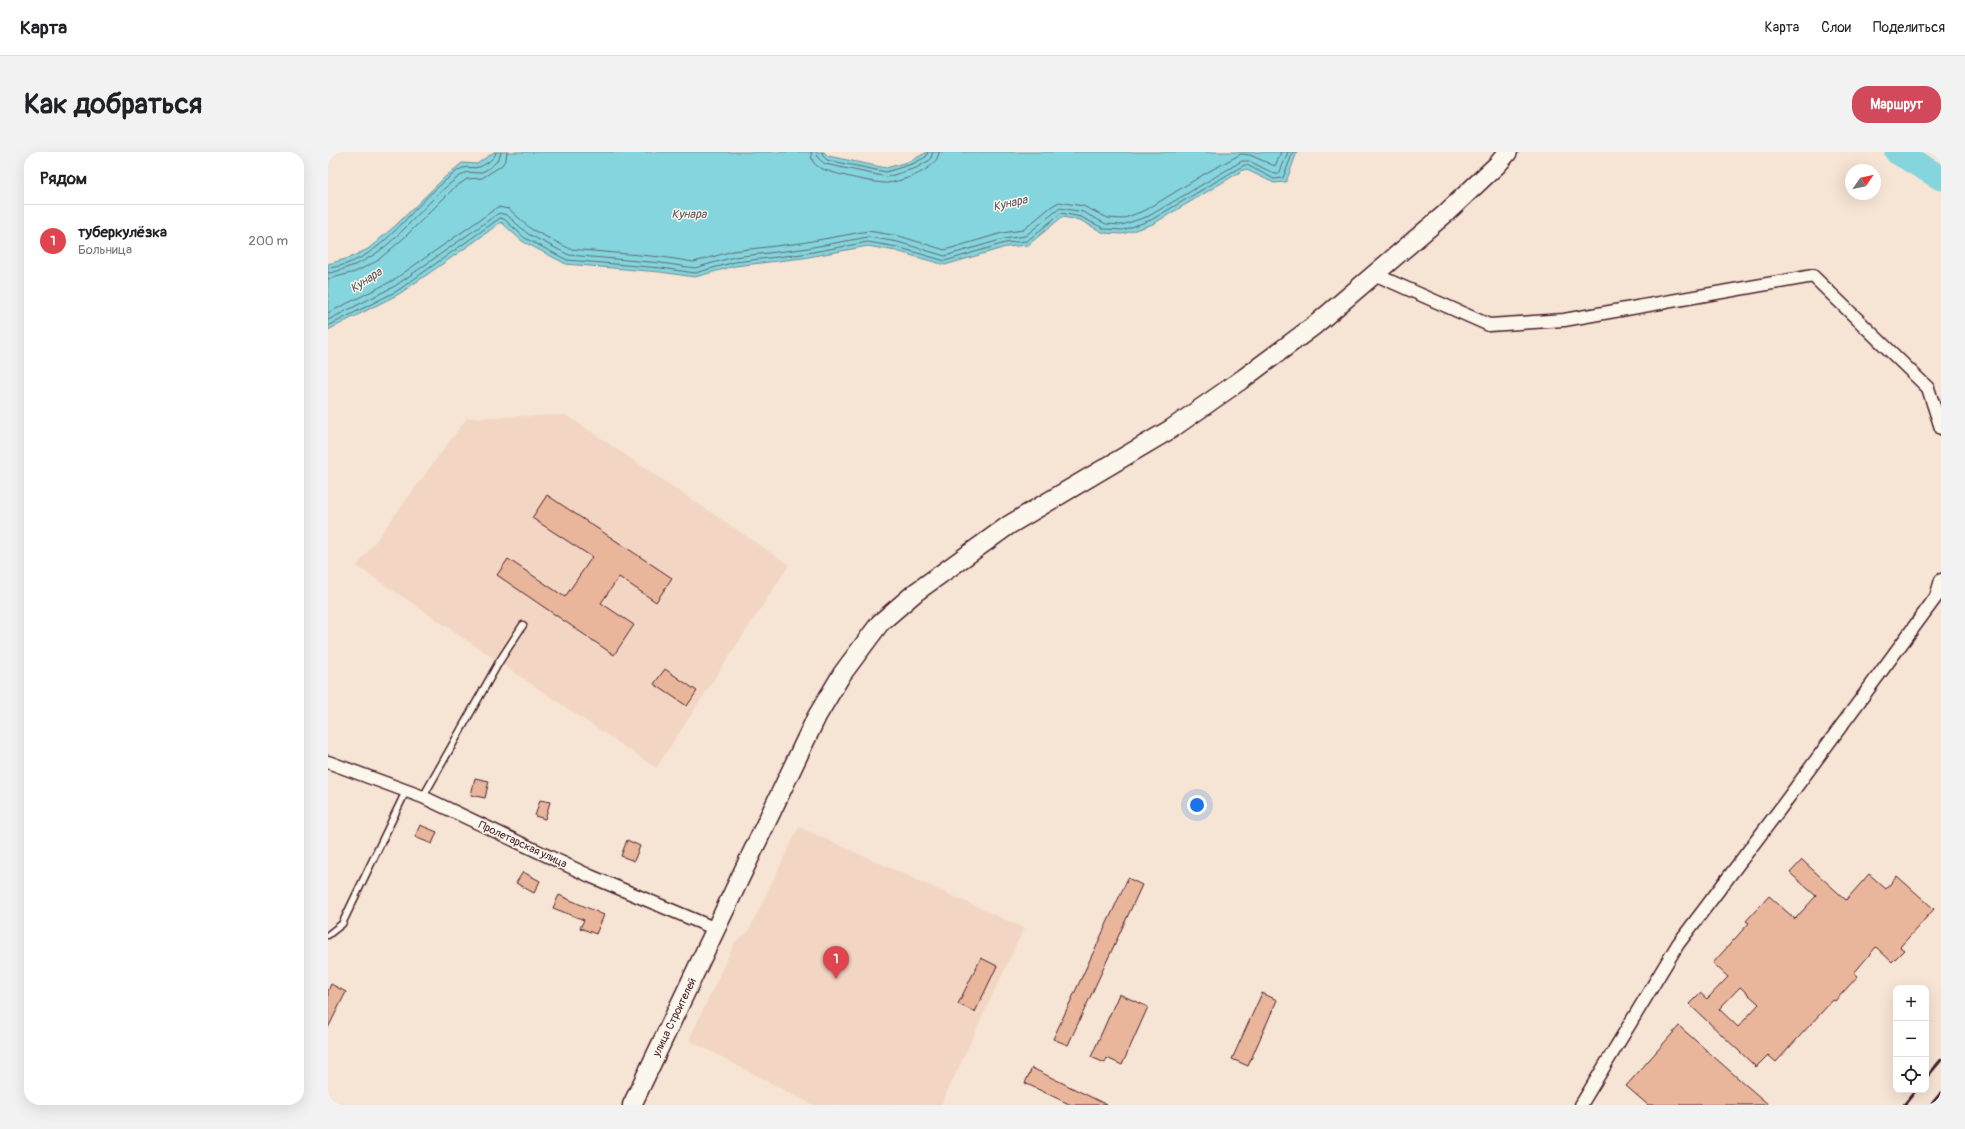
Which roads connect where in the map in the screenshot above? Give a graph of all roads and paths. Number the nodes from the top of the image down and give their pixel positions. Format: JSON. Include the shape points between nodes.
{"nodes":[{"id":1,"x":1508,"y":152,"type":"edge"},
{"id":2,"x":1374,"y":274,"type":"junction"},
{"id":3,"x":1941,"y":428,"type":"edge"},
{"id":4,"x":1941,"y":580,"type":"edge"},
{"id":5,"x":523,"y":625,"type":"dead end"},
{"id":6,"x":328,"y":762,"type":"edge"},
{"id":7,"x":406,"y":791,"type":"junction"},
{"id":8,"x":423,"y":797,"type":"junction"},
{"id":9,"x":716,"y":929,"type":"junction"},
{"id":10,"x":328,"y":935,"type":"edge"},
{"id":11,"x":632,"y":1105,"type":"edge"},
{"id":12,"x":1581,"y":1105,"type":"edge"}],
"edges":[{"from":1,"to":2,"type":"street","name":"улица Строителей","via":[[1445,214]]},
{"from":2,"to":3,"type":"street","via":[[1489,325],[1564,320],[1813,276],[1928,388]]},
{"from":2,"to":9,"type":"street","name":"улица Строителей","via":[[1315,325],[1238,382],[1171,429],[1009,525],[916,592],[880,623],[842,674],[817,716]]},
{"from":4,"to":12,"type":"street","via":[[1936,597],[1678,944]]},
{"from":5,"to":8,"type":"lane","via":[[499,662]]},
{"from":6,"to":7,"type":"street","name":"Пролетарская улица"},
{"from":7,"to":8,"type":"street","name":"Пролетарская улица"},
{"from":7,"to":10,"type":"lane","via":[[342,924]]},
{"from":8,"to":9,"type":"street","name":"Пролетарская улица","via":[[590,876]]},
{"from":9,"to":11,"type":"street","name":"улица Строителей"}]}
